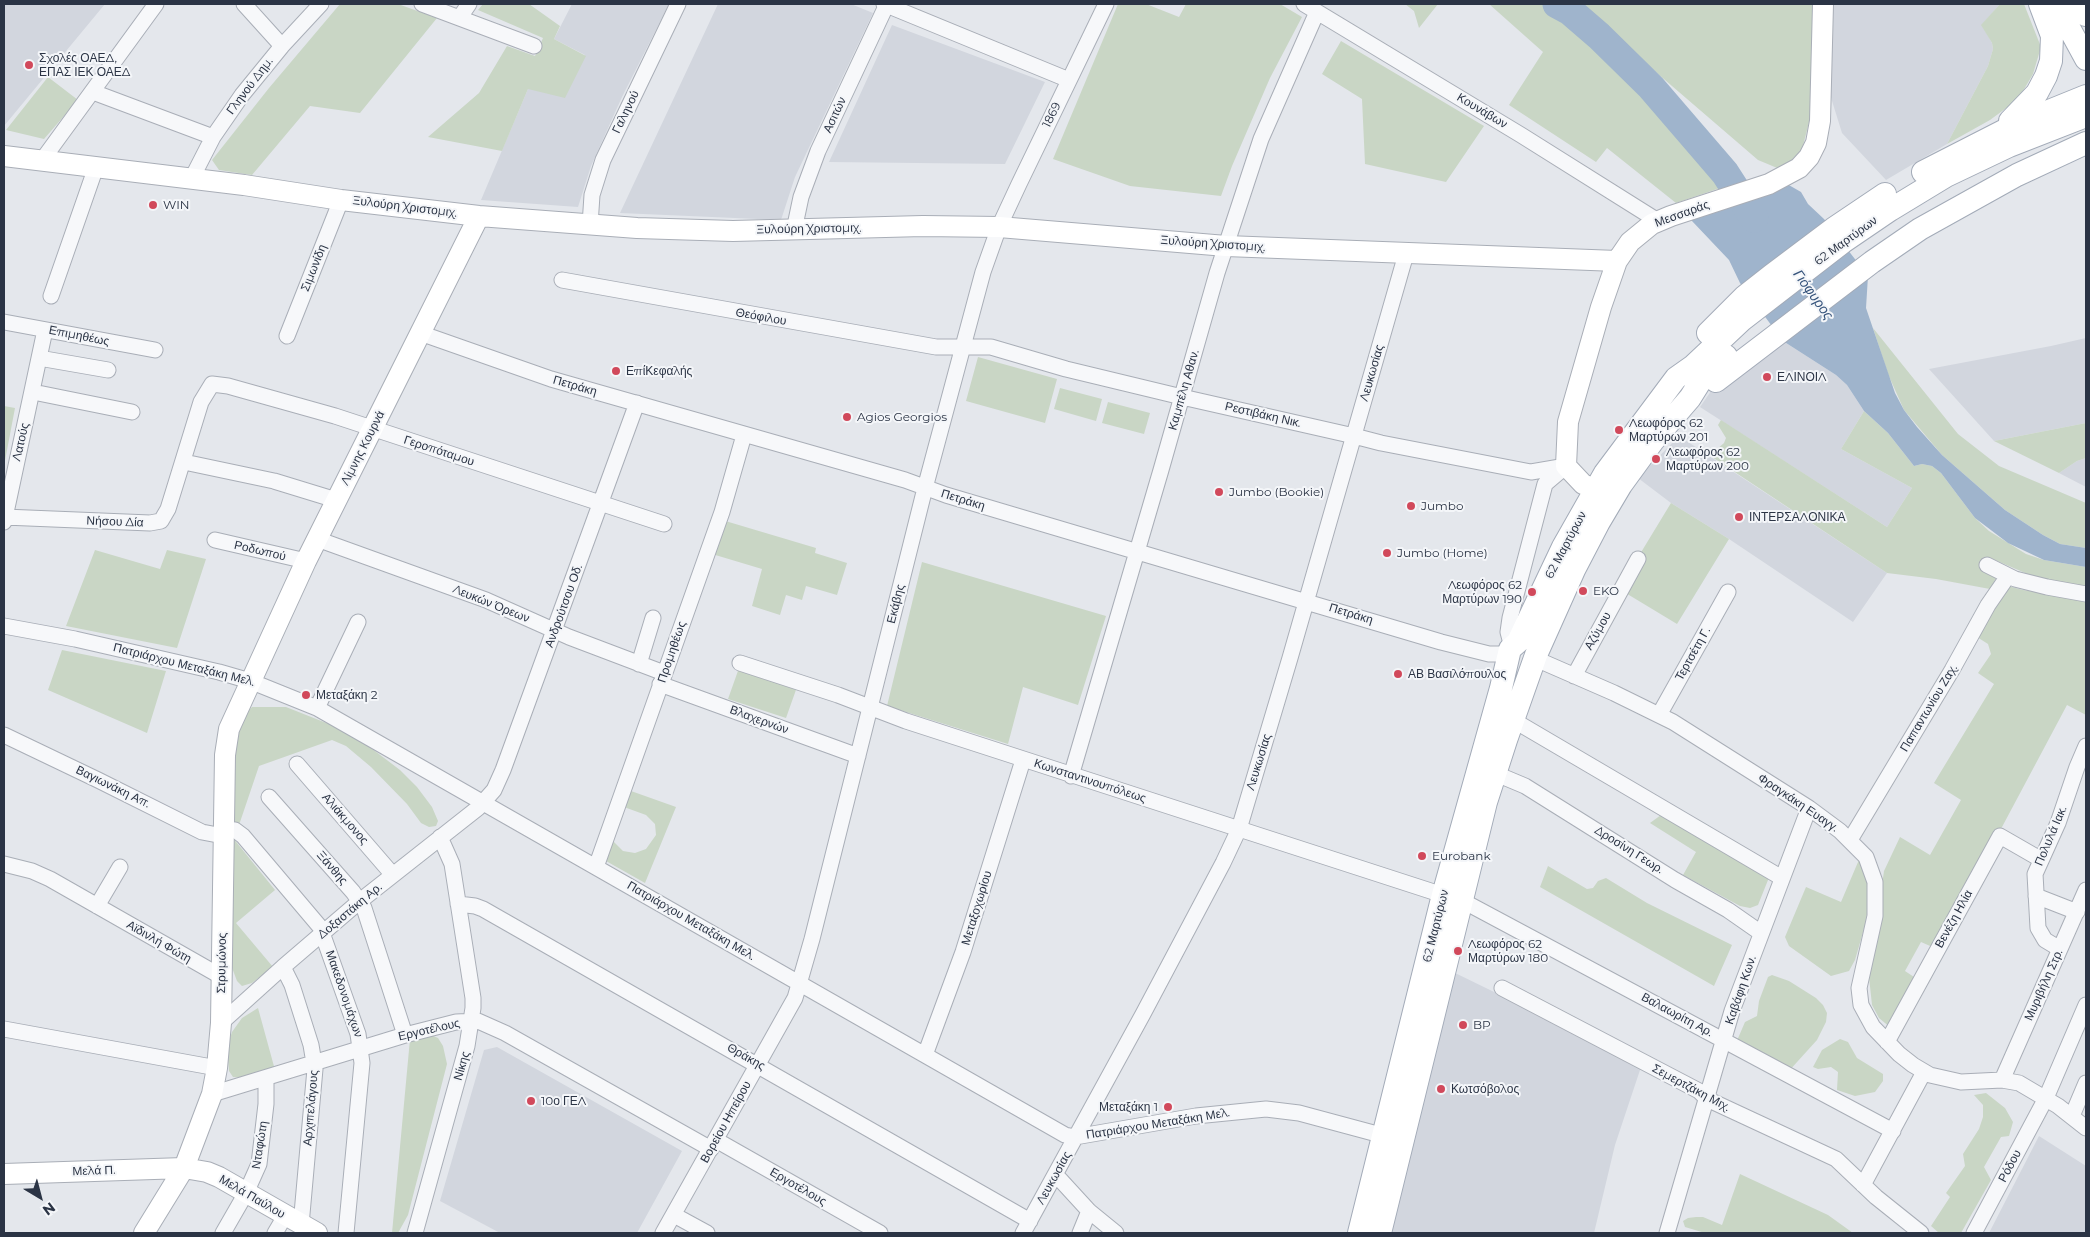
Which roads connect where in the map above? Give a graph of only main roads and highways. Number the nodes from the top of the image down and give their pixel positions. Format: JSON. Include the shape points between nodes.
{"nodes":[{"id":1,"x":2040,"y":4,"type":"edge"},
{"id":2,"x":2056,"y":4,"type":"edge"},
{"id":3,"x":2079,"y":4,"type":"edge"},
{"id":4,"x":2086,"y":15,"type":"edge"},
{"id":5,"x":2086,"y":59,"type":"edge"},
{"id":6,"x":2086,"y":96,"type":"edge"},
{"id":7,"x":2086,"y":116,"type":"edge"},
{"id":8,"x":2086,"y":127,"type":"edge"},
{"id":9,"x":1985,"y":140,"type":"junction"},
{"id":10,"x":2086,"y":143,"type":"edge"},
{"id":11,"x":2086,"y":153,"type":"edge"},
{"id":12,"x":2058,"y":155,"type":"junction"},
{"id":13,"x":1849,"y":248,"type":"junction"},
{"id":14,"x":1758,"y":317,"type":"junction"},
{"id":15,"x":1690,"y":398,"type":"junction"},
{"id":16,"x":1512,"y":650,"type":"junction"},
{"id":17,"x":1535,"y":659,"type":"junction"},
{"id":18,"x":1452,"y":898,"type":"junction"},
{"id":19,"x":1393,"y":1139,"type":"junction"},
{"id":20,"x":1360,"y":1233,"type":"edge"},
{"id":21,"x":1380,"y":1233,"type":"edge"}],
"edges":[{"from":1,"to":9,"type":"main road","via":[[2053,42],[2046,76],[2026,106]]},
{"from":2,"to":5,"type":"main road"},
{"from":3,"to":4,"type":"main road"},
{"from":6,"to":9,"type":"main road"},
{"from":7,"to":13,"type":"main road","name":"62 Μαρτύρων","via":[[2009,146],[1946,176],[1890,210]]},
{"from":8,"to":13,"type":"main road","name":"62 Μαρτύρων","via":[[1956,186]]},
{"from":9,"to":13,"type":"main road","via":[[1872,203]]},
{"from":10,"to":12,"type":"main road","name":"62 Μαρτύρων"},
{"from":11,"to":12,"type":"main road"},
{"from":12,"to":13,"type":"main road","name":"62 Μαρτύρων","via":[[1942,216]]},
{"from":13,"to":14,"type":"main road","name":"62 Μαρτύρων"},
{"from":13,"to":14,"type":"main road"},
{"from":14,"to":15,"type":"main road","name":"62 Μαρτύρων","via":[[1711,369]]},
{"from":14,"to":15,"type":"main road","name":"62 Μαρτύρων","via":[[1718,380]]},
{"from":14,"to":16,"type":"main road","name":"62 Μαρτύρων","via":[[1704,337],[1688,358],[1596,490],[1563,547]]},
{"from":15,"to":17,"type":"main road","name":"62 Μαρτύρων","via":[[1653,441],[1608,506],[1574,570]]},
{"from":16,"to":17,"type":"main road","via":[[1525,641],[1531,643],[1535,648]]},
{"from":16,"to":18,"type":"main road","name":"62 Μαρτύρων"},
{"from":17,"to":18,"type":"main road","name":"62 Μαρτύρων"},
{"from":18,"to":19,"type":"main road","name":"62 Μαρτύρων"},
{"from":19,"to":20,"type":"main road","name":"62 Μαρτύρων"},
{"from":19,"to":21,"type":"main road","name":"62 Μαρτύρων"}]}
